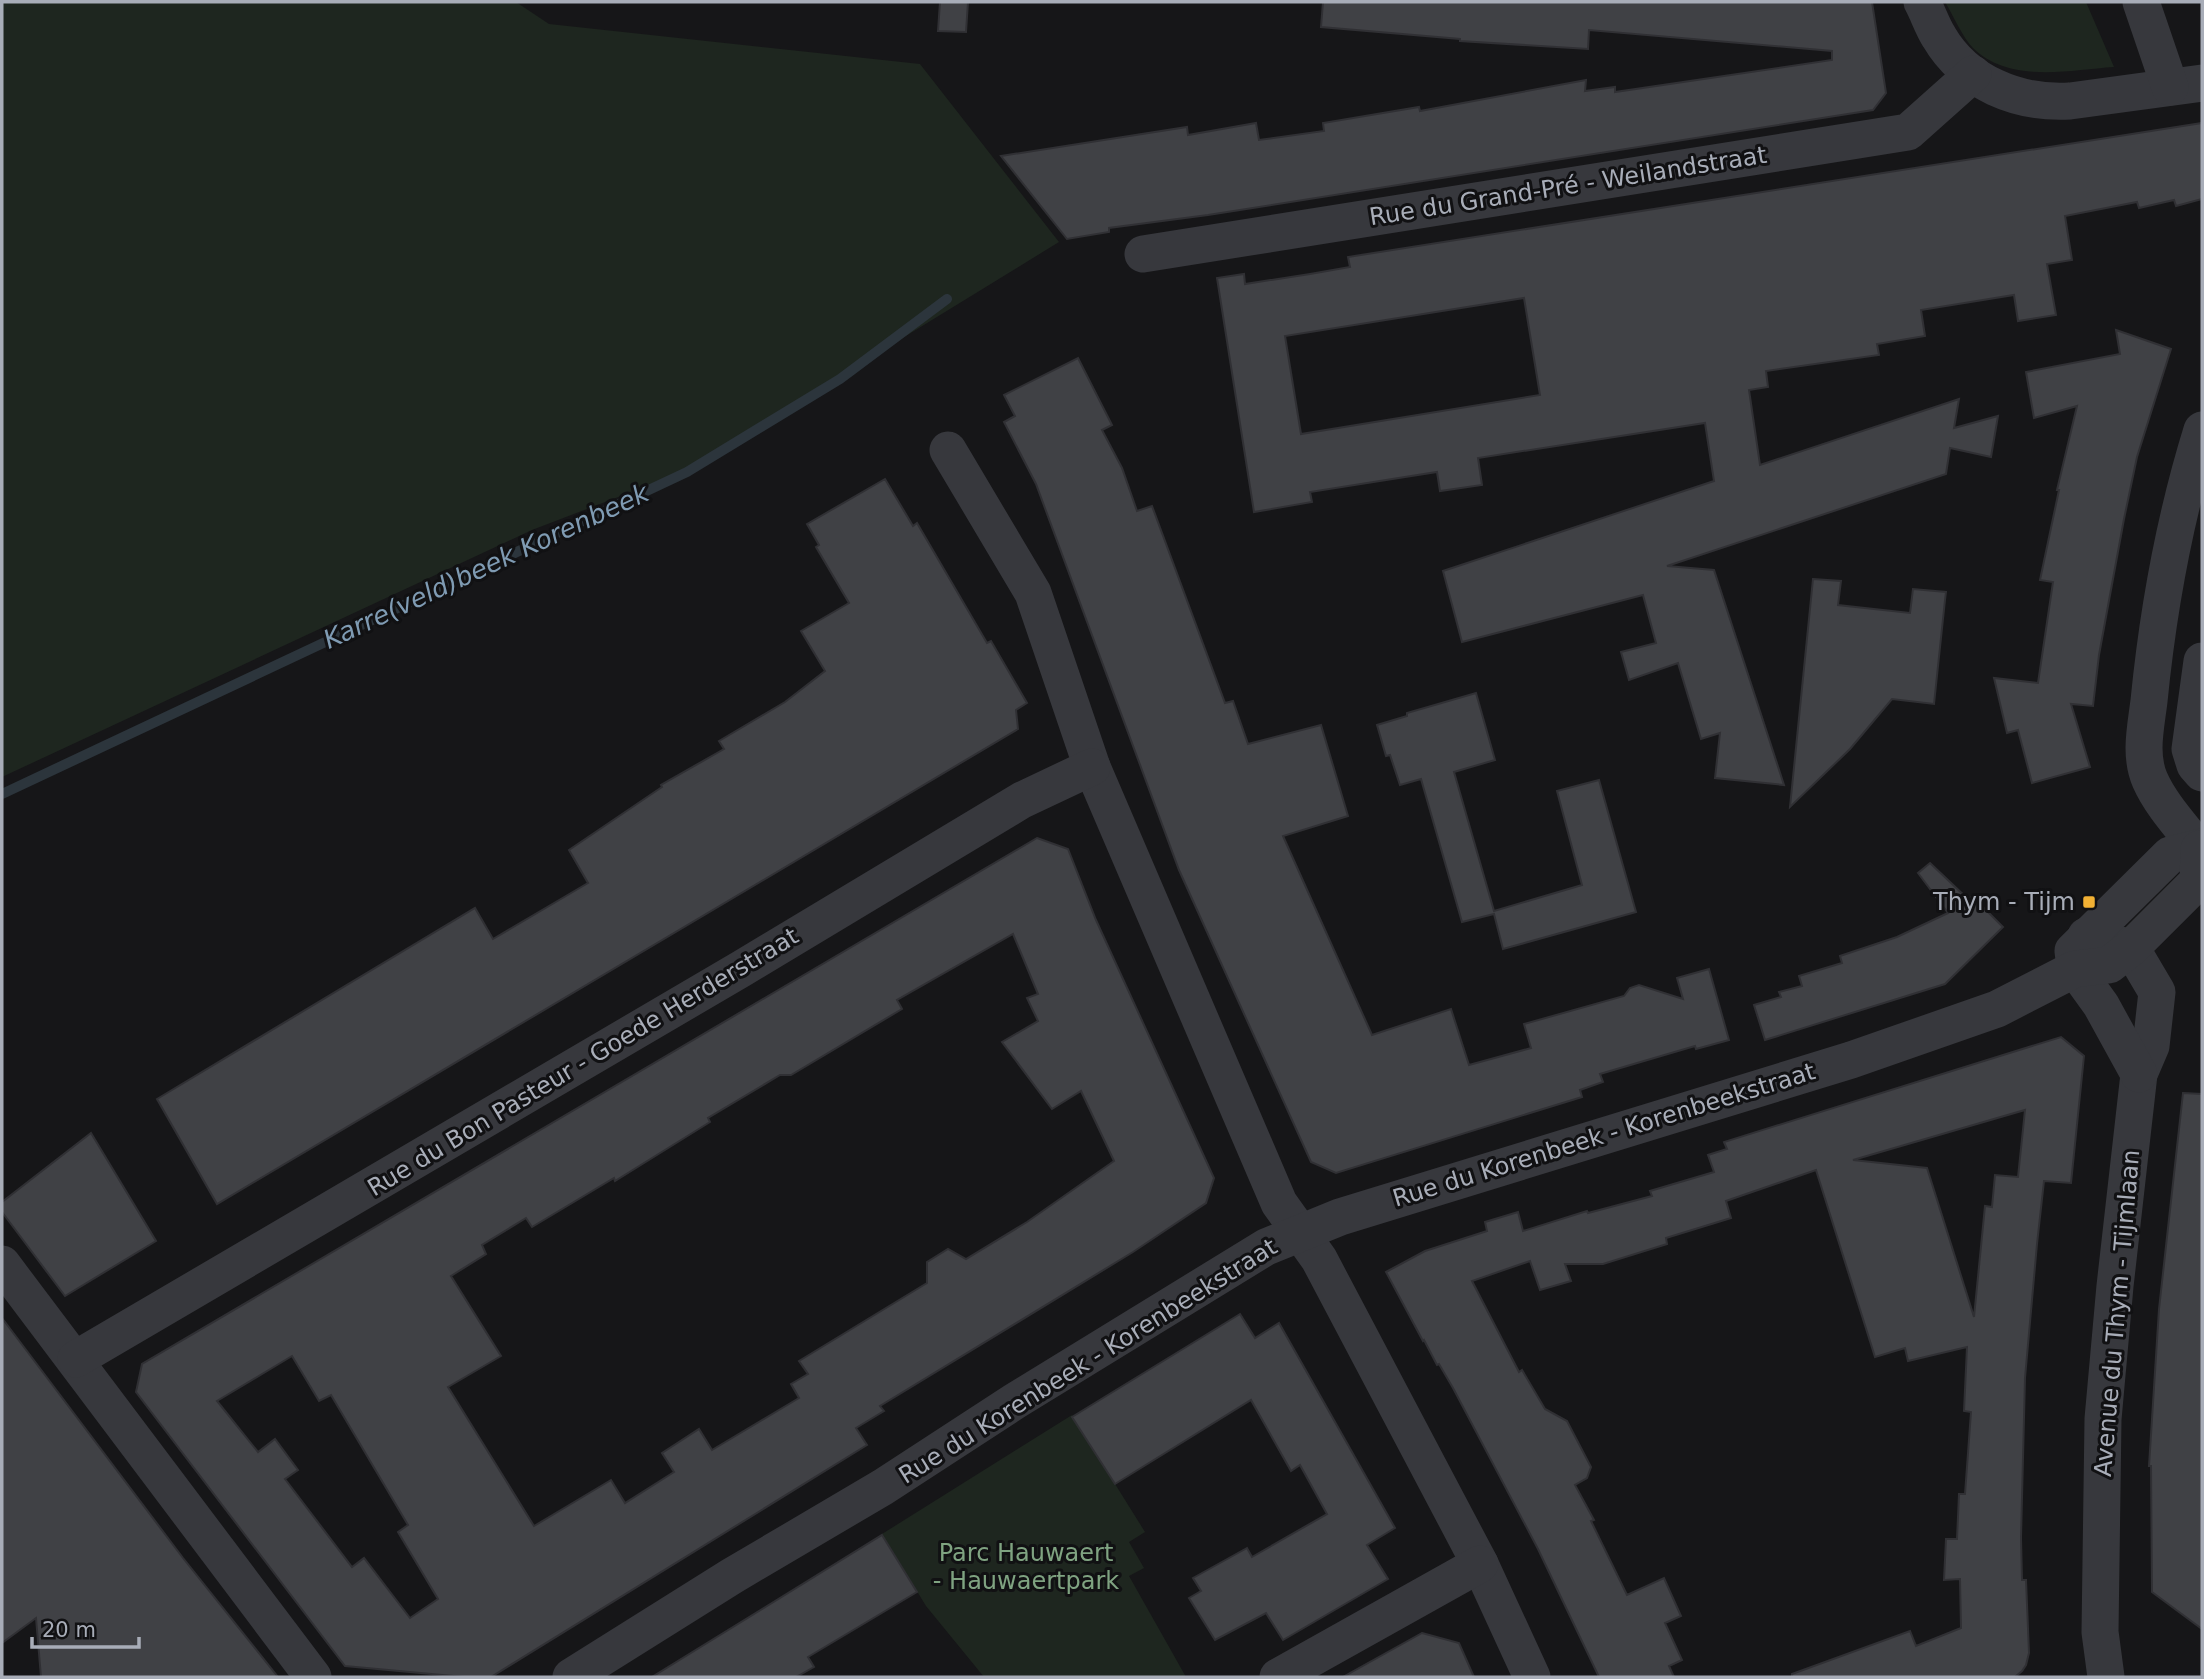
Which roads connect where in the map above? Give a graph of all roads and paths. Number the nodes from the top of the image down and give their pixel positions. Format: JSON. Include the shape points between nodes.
{"nodes":[{"id":1,"x":1922,"y":2,"type":"edge"},
{"id":2,"x":2141,"y":2,"type":"edge"},
{"id":3,"x":1973,"y":74,"type":"junction"},
{"id":4,"x":2186,"y":85,"type":"edge"},
{"id":5,"x":1143,"y":254,"type":"dead end"},
{"id":6,"x":2202,"y":430,"type":"edge"},
{"id":7,"x":948,"y":450,"type":"dead end"},
{"id":8,"x":2202,"y":661,"type":"edge"},
{"id":9,"x":1092,"y":767,"type":"junction"},
{"id":10,"x":2202,"y":773,"type":"edge"},
{"id":11,"x":2201,"y":848,"type":"edge"},
{"id":12,"x":2132,"y":948,"type":"junction"},
{"id":13,"x":2081,"y":953,"type":"junction"},
{"id":14,"x":2138,"y":1074,"type":"junction"},
{"id":15,"x":1300,"y":1233,"type":"junction"},
{"id":16,"x":2,"y":1264,"type":"edge"},
{"id":17,"x":76,"y":1359,"type":"junction"},
{"id":18,"x":1480,"y":1564,"type":"junction"},
{"id":19,"x":313,"y":1677,"type":"edge"},
{"id":20,"x":571,"y":1677,"type":"edge"},
{"id":21,"x":1278,"y":1677,"type":"edge"},
{"id":22,"x":1532,"y":1677,"type":"edge"},
{"id":23,"x":2106,"y":1677,"type":"edge"}],
"edges":[{"from":1,"to":3,"type":"street","via":[[1939,37]]},
{"from":2,"to":4,"type":"street"},
{"from":3,"to":4,"type":"street","via":[[1999,90],[2048,103]]},
{"from":3,"to":5,"type":"street","name":"Rue du Grand-Pré - Weilandstraat","via":[[1908,132]]},
{"from":6,"to":11,"type":"street","via":[[2165,591],[2143,752],[2149,779]]},
{"from":7,"to":9,"type":"street","via":[[1033,593]]},
{"from":8,"to":10,"type":"street","via":[[2190,749]]},
{"from":9,"to":15,"type":"street","via":[[1279,1203]]},
{"from":9,"to":17,"type":"street","name":"Rue du Bon Pasteur - Goede Herderstraat","via":[[1022,800]]},
{"from":11,"to":12,"type":"street","via":[[2197,881]]},
{"from":11,"to":13,"type":"street","name":"Rue du Korenbeek - Korenbeekstraat","via":[[2169,855]]},
{"from":12,"to":13,"type":"street"},
{"from":12,"to":14,"type":"street","name":"Avenue du Thym - Tijmlaan","via":[[2157,992],[2151,1046]]},
{"from":13,"to":14,"type":"street","via":[[2101,1005]]},
{"from":13,"to":15,"type":"street","name":"Rue du Korenbeek - Korenbeekstraat","via":[[1997,1009],[1851,1060],[1391,1200]]},
{"from":14,"to":23,"type":"street","name":"Avenue du Thym - Tijmlaan","via":[[2103,1419],[2100,1632]]},
{"from":15,"to":18,"type":"street","via":[[1319,1259]]},
{"from":15,"to":20,"type":"street","name":"Rue du Korenbeek - Korenbeekstraat","via":[[1266,1247]]},
{"from":16,"to":17,"type":"street"},
{"from":17,"to":19,"type":"street"},
{"from":18,"to":21,"type":"street"},
{"from":18,"to":22,"type":"street"}]}
